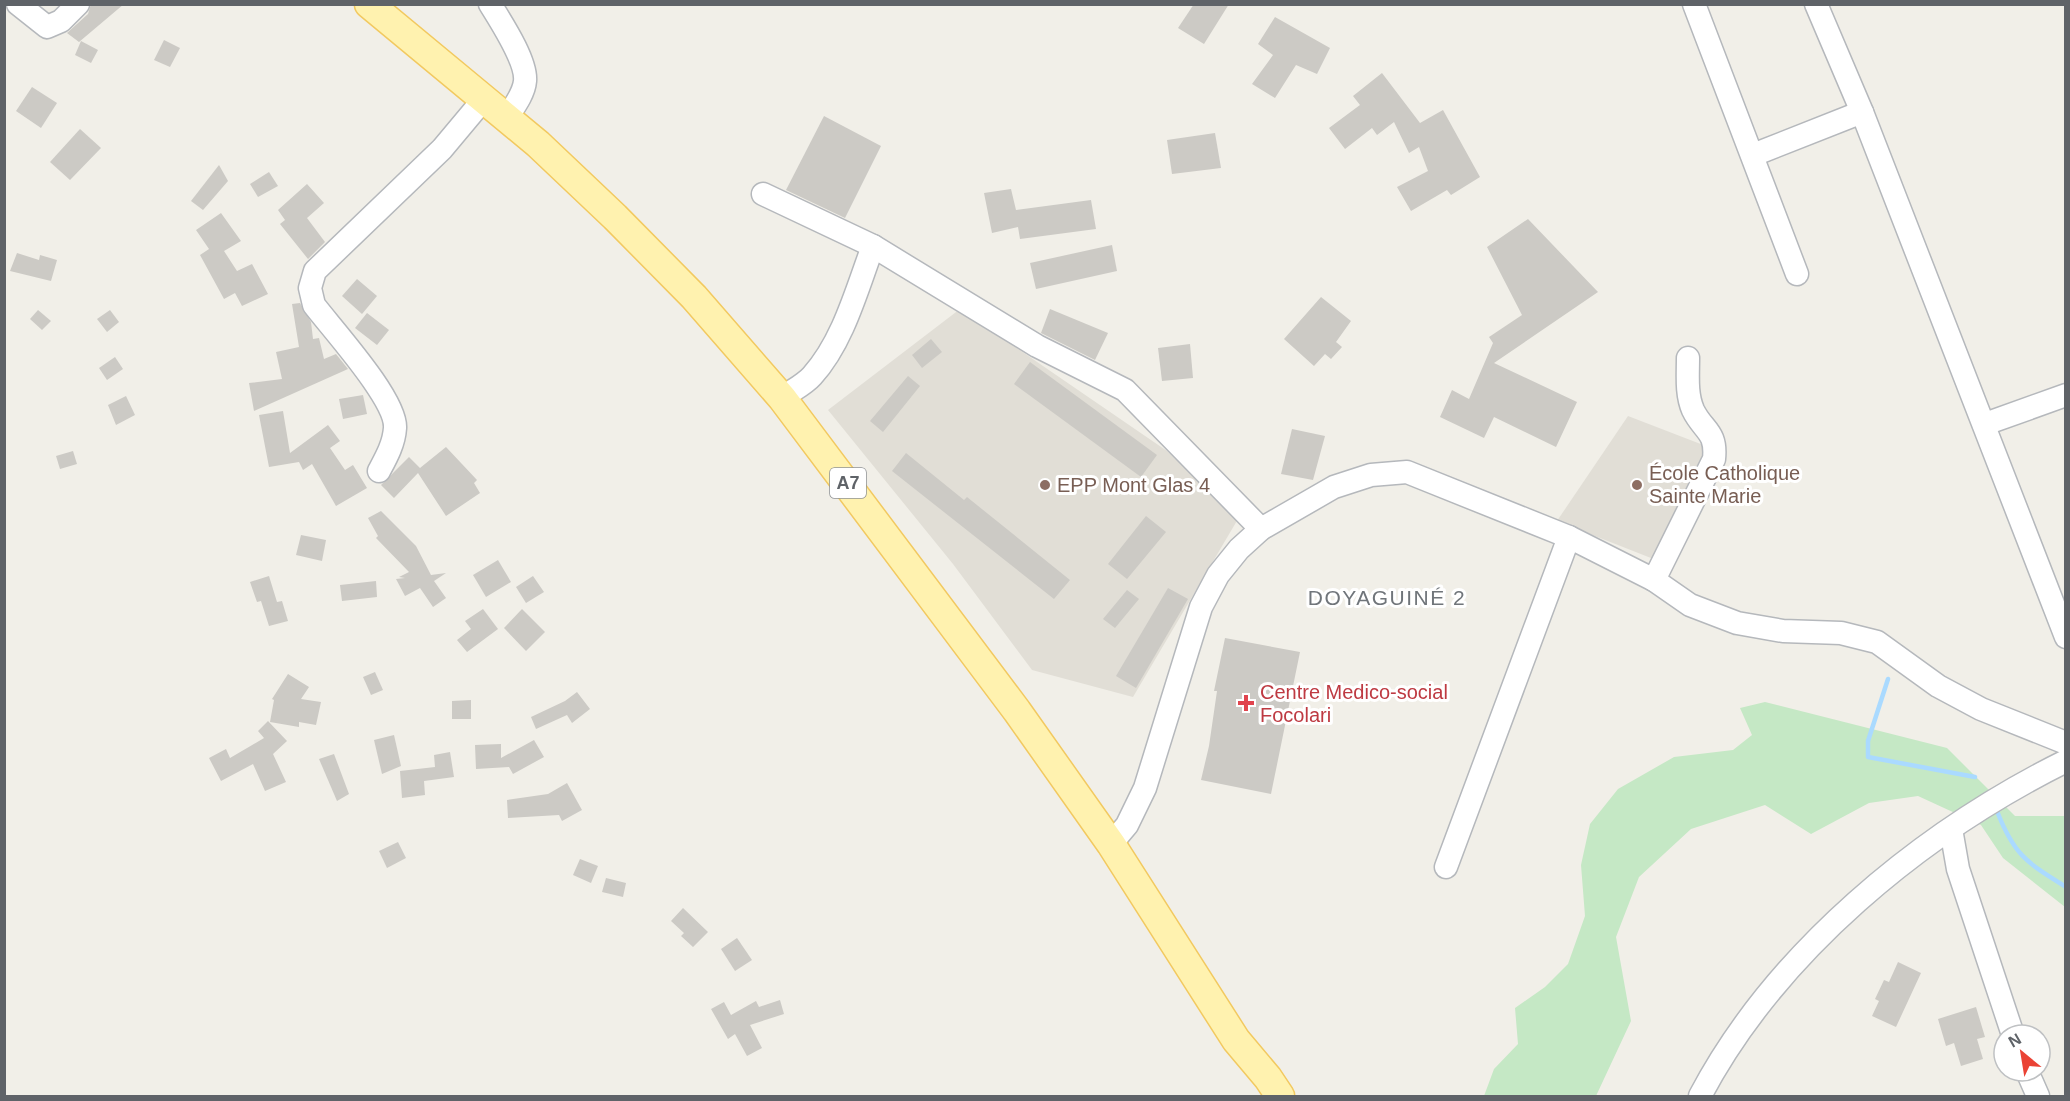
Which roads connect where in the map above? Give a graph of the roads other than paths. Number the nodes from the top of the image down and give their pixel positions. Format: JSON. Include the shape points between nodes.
{"nodes":[{"id":1,"x":18,"y":4,"type":"edge"},
{"id":2,"x":78,"y":4,"type":"edge"},
{"id":3,"x":369,"y":4,"type":"edge"},
{"id":4,"x":490,"y":4,"type":"edge"},
{"id":5,"x":1694,"y":4,"type":"edge"},
{"id":6,"x":1816,"y":4,"type":"edge"},
{"id":7,"x":483,"y":100,"type":"junction"},
{"id":8,"x":1862,"y":112,"type":"junction"},
{"id":9,"x":506,"y":119,"type":"junction"},
{"id":10,"x":1753,"y":155,"type":"junction"},
{"id":11,"x":763,"y":194,"type":"dead end"},
{"id":12,"x":873,"y":246,"type":"junction"},
{"id":13,"x":1797,"y":274,"type":"dead end"},
{"id":14,"x":1688,"y":358,"type":"dead end"},
{"id":15,"x":2066,"y":395,"type":"edge"},
{"id":16,"x":782,"y":398,"type":"junction"},
{"id":17,"x":1985,"y":424,"type":"junction"},
{"id":18,"x":379,"y":471,"type":"dead end"},
{"id":19,"x":1261,"y":529,"type":"junction"},
{"id":20,"x":1569,"y":537,"type":"junction"},
{"id":21,"x":1654,"y":580,"type":"junction"},
{"id":22,"x":2066,"y":637,"type":"edge"},
{"id":23,"x":2066,"y":743,"type":"edge"},
{"id":24,"x":2066,"y":761,"type":"edge"},
{"id":25,"x":1951,"y":829,"type":"junction"},
{"id":26,"x":1111,"y":844,"type":"junction"},
{"id":27,"x":1446,"y":867,"type":"dead end"},
{"id":28,"x":2009,"y":1023,"type":"edge"},
{"id":29,"x":1236,"y":1040,"type":"junction"},
{"id":30,"x":1261,"y":1096,"type":"edge"},
{"id":31,"x":1280,"y":1096,"type":"edge"},
{"id":32,"x":1700,"y":1096,"type":"edge"}],
"edges":[{"from":1,"to":2,"type":"street","via":[[47,27],[61,21]]},
{"from":3,"to":7,"type":"main road","number":"A7"},
{"from":4,"to":9,"type":"street","via":[[521,61],[526,80]]},
{"from":5,"to":10,"type":"street"},
{"from":6,"to":8,"type":"street"},
{"from":7,"to":9,"type":"main road","number":"A7"},
{"from":7,"to":18,"type":"street","via":[[442,149],[315,272],[310,288],[314,305],[390,403],[396,427]]},
{"from":8,"to":10,"type":"street"},
{"from":8,"to":17,"type":"street"},
{"from":9,"to":16,"type":"main road","number":"A7","via":[[538,144],[663,265]]},
{"from":10,"to":13,"type":"street"},
{"from":11,"to":12,"type":"street"},
{"from":12,"to":16,"type":"street","via":[[850,310],[826,357],[811,377]]},
{"from":12,"to":19,"type":"street","via":[[1037,346],[1125,390]]},
{"from":14,"to":21,"type":"street","via":[[1688,396],[1716,444],[1714,459]]},
{"from":15,"to":17,"type":"street"},
{"from":16,"to":26,"type":"main road","number":"A7","via":[[1017,711]]},
{"from":17,"to":22,"type":"street"},
{"from":19,"to":20,"type":"street","via":[[1334,487],[1371,475],[1407,472]]},
{"from":19,"to":26,"type":"street","via":[[1218,575],[1201,607],[1145,788],[1127,825]]},
{"from":20,"to":21,"type":"street"},
{"from":20,"to":27,"type":"street"},
{"from":21,"to":23,"type":"street","via":[[1690,604],[1737,623],[1783,631],[1840,633],[1877,642],[1930,680],[1981,709]]},
{"from":24,"to":25,"type":"street","via":[[1982,807]]},
{"from":25,"to":28,"type":"street","via":[[1958,869]]},
{"from":25,"to":32,"type":"street","via":[[1866,896],[1796,962],[1735,1036]]},
{"from":26,"to":29,"type":"main road","number":"A7"},
{"from":29,"to":30,"type":"main road","number":"A7"},
{"from":29,"to":31,"type":"main road","number":"A7"}]}
